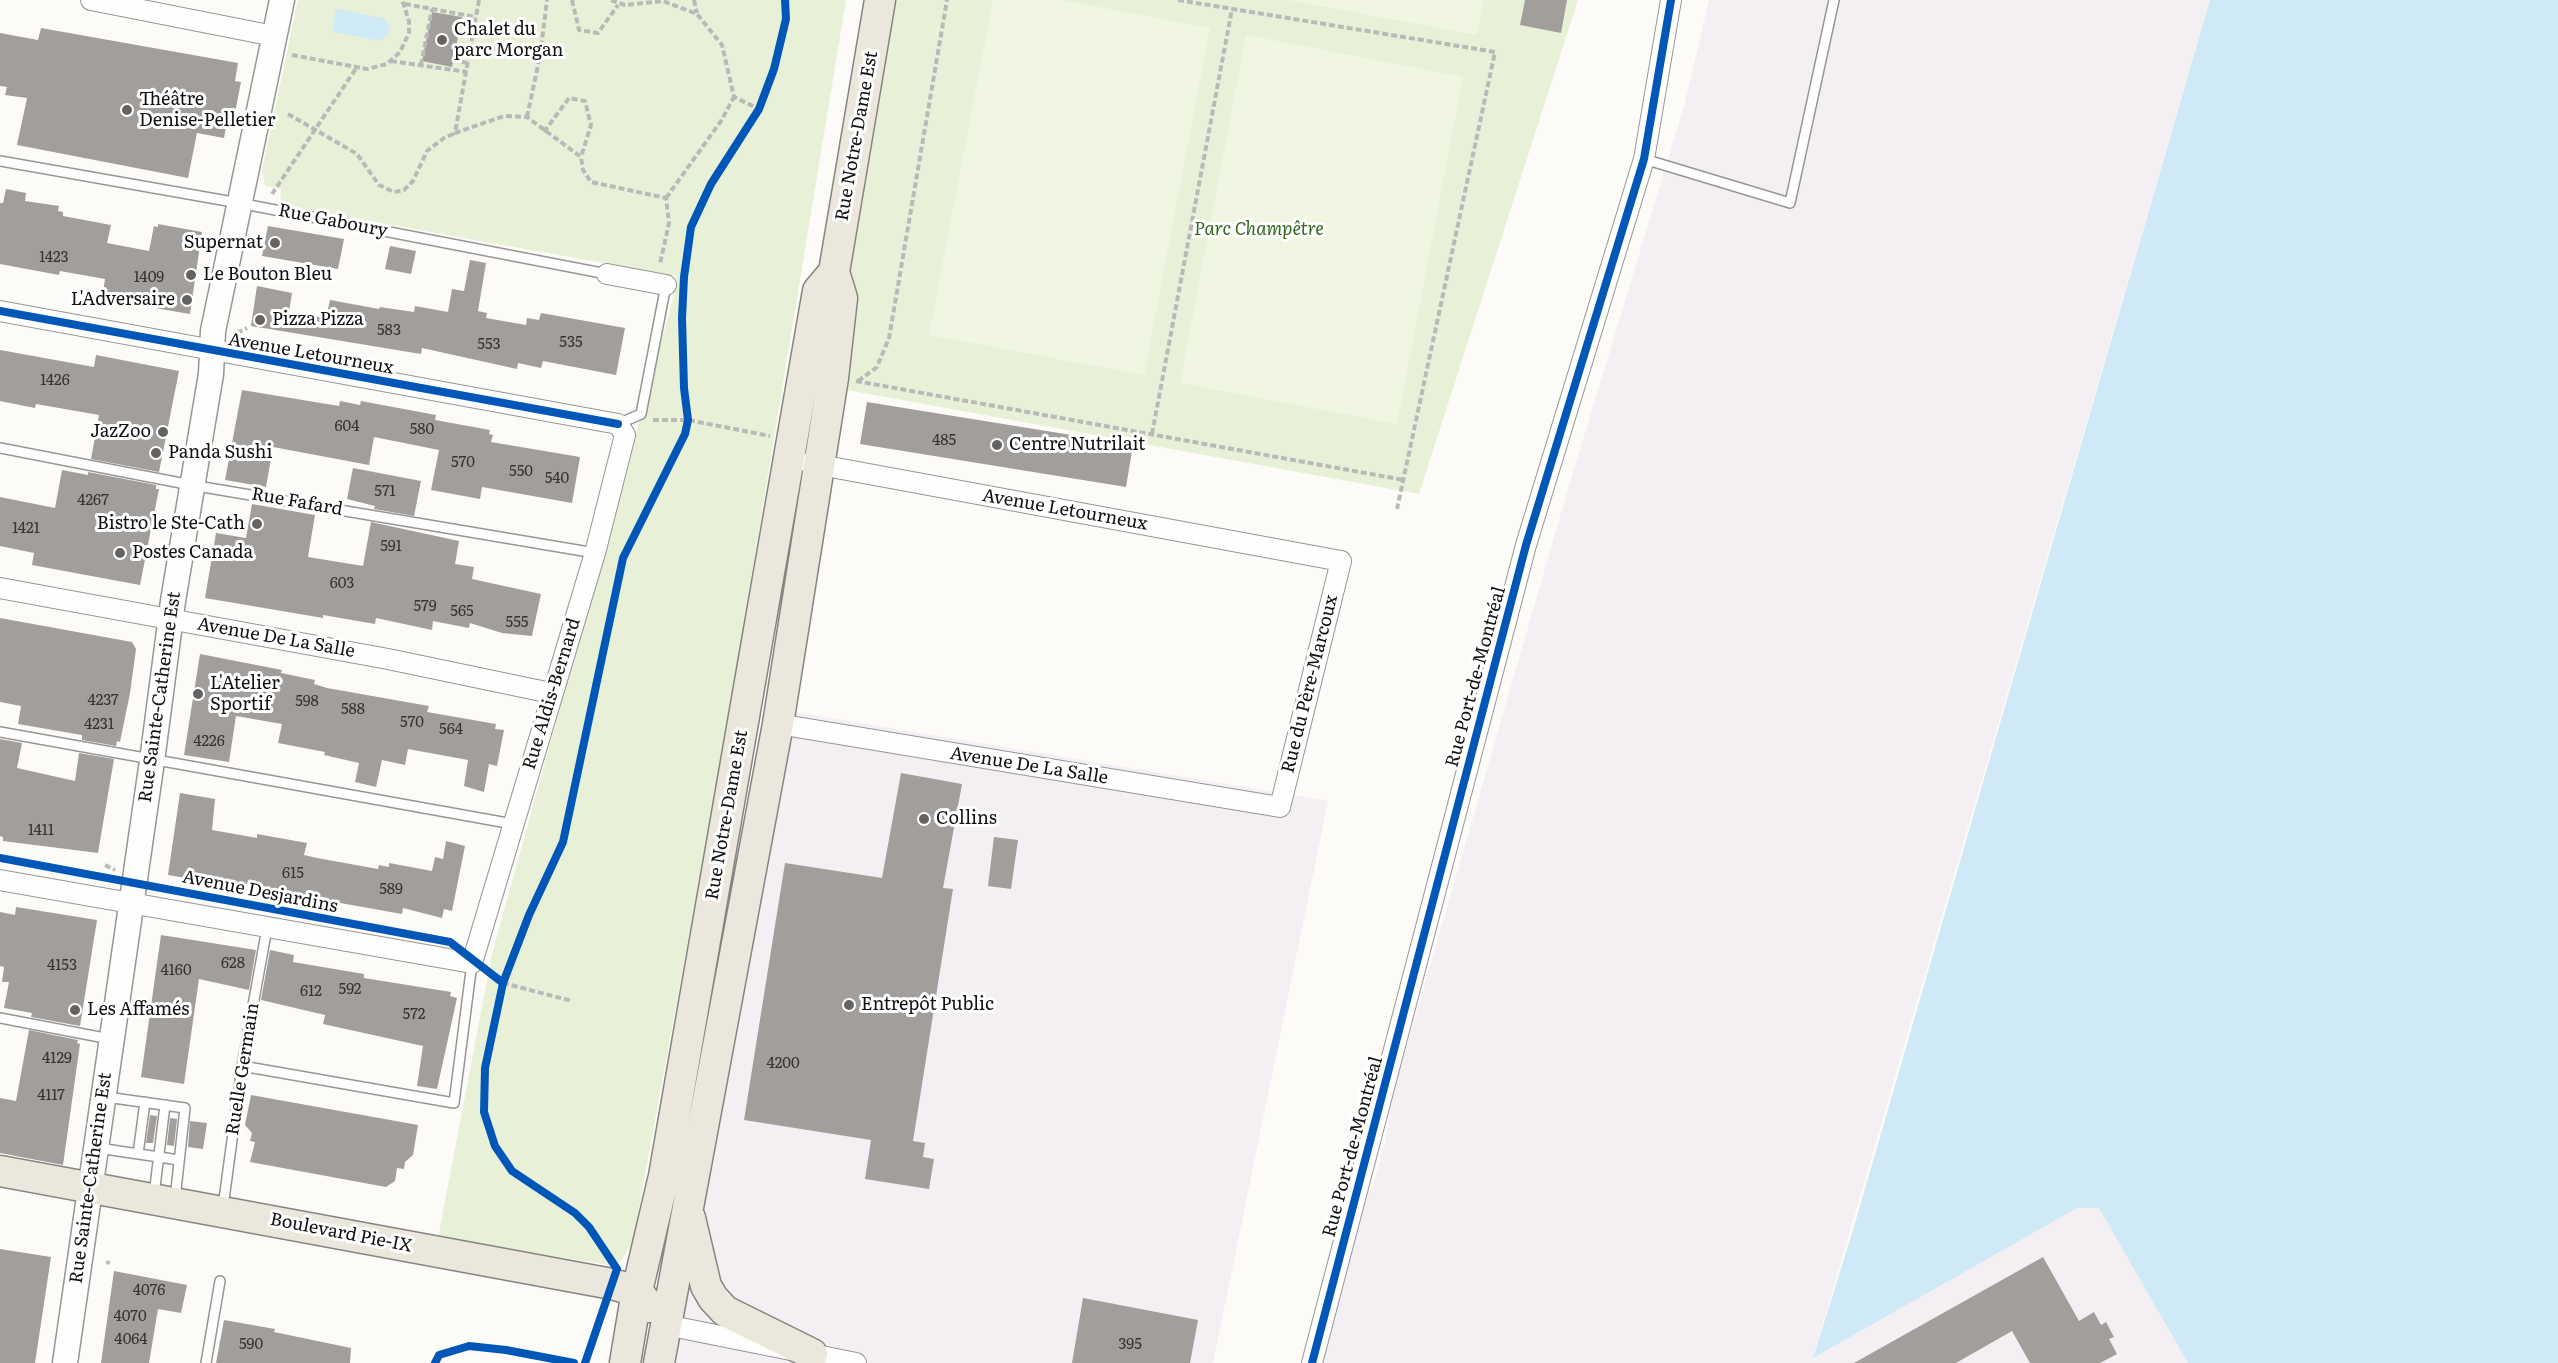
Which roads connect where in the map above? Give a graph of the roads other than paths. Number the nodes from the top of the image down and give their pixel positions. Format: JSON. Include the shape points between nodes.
{"nodes":[{"id":1,"x":91,"y":0,"type":"edge"},
{"id":2,"x":282,"y":0,"type":"edge"},
{"id":3,"x":880,"y":0,"type":"edge"},
{"id":4,"x":1671,"y":0,"type":"edge"},
{"id":5,"x":1834,"y":0,"type":"edge"},
{"id":6,"x":280,"y":45,"type":"junction"},
{"id":7,"x":1644,"y":159,"type":"junction"},
{"id":8,"x":0,"y":161,"type":"edge"},
{"id":9,"x":239,"y":203,"type":"junction"},
{"id":10,"x":834,"y":272,"type":"junction"},
{"id":11,"x":607,"y":274,"type":"joint"},
{"id":12,"x":662,"y":279,"type":"joint"},
{"id":13,"x":0,"y":311,"type":"edge"},
{"id":14,"x":212,"y":351,"type":"junction"},
{"id":15,"x":618,"y":424,"type":"junction"},
{"id":16,"x":0,"y":448,"type":"edge"},
{"id":17,"x":783,"y":448,"type":"junction"},
{"id":18,"x":819,"y":465,"type":"junction"},
{"id":19,"x":191,"y":485,"type":"junction"},
{"id":20,"x":595,"y":553,"type":"junction"},
{"id":21,"x":1341,"y":561,"type":"joint"},
{"id":22,"x":0,"y":588,"type":"edge"},
{"id":23,"x":171,"y":619,"type":"junction"},
{"id":24,"x":551,"y":693,"type":"junction"},
{"id":25,"x":778,"y":724,"type":"junction"},
{"id":26,"x":0,"y":732,"type":"edge"},
{"id":27,"x":152,"y":761,"type":"junction"},
{"id":28,"x":1280,"y":807,"type":"joint"},
{"id":29,"x":513,"y":824,"type":"junction"},
{"id":30,"x":0,"y":880,"type":"edge"},
{"id":31,"x":131,"y":904,"type":"junction"},
{"id":32,"x":267,"y":928,"type":"junction"},
{"id":33,"x":473,"y":962,"type":"junction"},
{"id":34,"x":0,"y":1018,"type":"edge"},
{"id":35,"x":111,"y":1039,"type":"junction"},
{"id":36,"x":242,"y":1066,"type":"junction"},
{"id":37,"x":103,"y":1096,"type":"junction"},
{"id":38,"x":145,"y":1102,"type":"junction"},
{"id":39,"x":165,"y":1105,"type":"junction"},
{"id":40,"x":95,"y":1148,"type":"junction"},
{"id":41,"x":138,"y":1154,"type":"junction"},
{"id":42,"x":159,"y":1157,"type":"junction"},
{"id":43,"x":179,"y":1160,"type":"junction"},
{"id":44,"x":0,"y":1171,"type":"edge"},
{"id":45,"x":0,"y":1190,"type":"edge"},
{"id":46,"x":88,"y":1196,"type":"junction"},
{"id":47,"x":164,"y":1200,"type":"junction"},
{"id":48,"x":222,"y":1210,"type":"junction"},
{"id":49,"x":688,"y":1210,"type":"junction"},
{"id":50,"x":220,"y":1281,"type":"dead end"},
{"id":51,"x":636,"y":1299,"type":"junction"},
{"id":52,"x":666,"y":1325,"type":"junction"},
{"id":53,"x":812,"y":1354,"type":"junction"},
{"id":54,"x":65,"y":1363,"type":"edge"},
{"id":55,"x":206,"y":1363,"type":"edge"},
{"id":56,"x":626,"y":1363,"type":"edge"},
{"id":57,"x":659,"y":1363,"type":"edge"},
{"id":58,"x":856,"y":1363,"type":"edge"},
{"id":59,"x":1312,"y":1363,"type":"edge"}],
"edges":[{"from":1,"to":6,"type":"street"},
{"from":2,"to":6,"type":"street","name":"Rue Sainte-Catherine Est"},
{"from":3,"to":10,"type":"main road","name":"Rue Notre-Dame Est"},
{"from":4,"to":7,"type":"street","name":"Rue Port-de-Montréal"},
{"from":5,"to":7,"type":"lane","via":[[1790,203]]},
{"from":6,"to":9,"type":"street","name":"Rue Sainte-Catherine Est"},
{"from":7,"to":59,"type":"street","name":"Rue Port-de-Montréal","via":[[1526,545]]},
{"from":8,"to":9,"type":"lane","name":"Rue Gaboury"},
{"from":9,"to":11,"type":"lane","name":"Rue Gaboury"},
{"from":9,"to":14,"type":"street","name":"Rue Sainte-Catherine Est"},
{"from":10,"to":17,"type":"main road","name":"Rue Notre-Dame Est","via":[[818,291]]},
{"from":10,"to":18,"type":"main road","name":"Rue Notre-Dame Est","via":[[842,298],[845,379]]},
{"from":11,"to":12,"type":"street","name":"Rue Gaboury"},
{"from":12,"to":15,"type":"lane","via":[[641,414]]},
{"from":13,"to":14,"type":"street","name":"Avenue Letourneux"},
{"from":14,"to":15,"type":"street","name":"Avenue Letourneux"},
{"from":14,"to":19,"type":"street","name":"Rue Sainte-Catherine Est"},
{"from":15,"to":20,"type":"street","name":"Rue Aldis-Bernard","via":[[624,435]]},
{"from":16,"to":19,"type":"lane","name":"Rue Fafard"},
{"from":17,"to":18,"type":"street","name":"Avenue Letourneux"},
{"from":17,"to":51,"type":"main road","name":"Rue Notre-Dame Est","via":[[664,1176]]},
{"from":18,"to":21,"type":"street","name":"Avenue Letourneux"},
{"from":18,"to":25,"type":"main road","name":"Rue Notre-Dame Est"},
{"from":19,"to":20,"type":"lane","name":"Rue Fafard"},
{"from":19,"to":23,"type":"street","name":"Rue Sainte-Catherine Est"},
{"from":20,"to":24,"type":"street","name":"Rue Aldis-Bernard"},
{"from":21,"to":28,"type":"street","name":"Rue du Père-Marcoux"},
{"from":22,"to":23,"type":"street","name":"Avenue De La Salle"},
{"from":23,"to":24,"type":"street","name":"Avenue De La Salle"},
{"from":23,"to":27,"type":"street","name":"Rue Sainte-Catherine Est"},
{"from":24,"to":29,"type":"street","name":"Rue Aldis-Bernard"},
{"from":25,"to":28,"type":"street","name":"Avenue De La Salle"},
{"from":25,"to":49,"type":"main road","name":"Rue Notre-Dame Est"},
{"from":26,"to":27,"type":"lane"},
{"from":27,"to":29,"type":"lane"},
{"from":27,"to":31,"type":"street","name":"Rue Sainte-Catherine Est"},
{"from":29,"to":33,"type":"street","name":"Rue Aldis-Bernard"},
{"from":30,"to":31,"type":"street","name":"Avenue Desjardins"},
{"from":31,"to":32,"type":"street","name":"Avenue Desjardins"},
{"from":31,"to":35,"type":"street","name":"Rue Sainte-Catherine Est"},
{"from":32,"to":33,"type":"street","name":"Avenue Desjardins"},
{"from":32,"to":36,"type":"lane","name":"Ruelle Germain"},
{"from":33,"to":36,"type":"lane","via":[[454,1103]]},
{"from":34,"to":35,"type":"lane"},
{"from":35,"to":37,"type":"street","name":"Rue Sainte-Catherine Est"},
{"from":36,"to":48,"type":"lane","name":"Ruelle Germain"},
{"from":37,"to":38,"type":"lane"},
{"from":37,"to":40,"type":"street","name":"Rue Sainte-Catherine Est"},
{"from":38,"to":39,"type":"lane"},
{"from":38,"to":41,"type":"lane"},
{"from":39,"to":42,"type":"lane"},
{"from":39,"to":43,"type":"lane","via":[[185,1108]]},
{"from":40,"to":41,"type":"lane"},
{"from":40,"to":46,"type":"street","name":"Rue Sainte-Catherine Est"},
{"from":41,"to":42,"type":"lane"},
{"from":42,"to":43,"type":"lane"},
{"from":42,"to":47,"type":"lane"},
{"from":43,"to":47,"type":"lane"},
{"from":44,"to":46,"type":"main road","name":"Boulevard Pie-IX"},
{"from":45,"to":46,"type":"main road","name":"Boulevard Pie-IX"},
{"from":46,"to":47,"type":"main road","name":"Boulevard Pie-IX"},
{"from":46,"to":51,"type":"main road","name":"Boulevard Pie-IX"},
{"from":46,"to":54,"type":"street","name":"Rue Sainte-Catherine Est"},
{"from":47,"to":48,"type":"main road","name":"Boulevard Pie-IX"},
{"from":48,"to":51,"type":"main road","name":"Boulevard Pie-IX","via":[[612,1284]]},
{"from":49,"to":52,"type":"main road","name":"Rue Notre-Dame Est"},
{"from":49,"to":53,"type":"main road","via":[[706,1286],[713,1298],[725,1311]]},
{"from":50,"to":55,"type":"lane"},
{"from":51,"to":52,"type":"main road"},
{"from":51,"to":56,"type":"main road","name":"Rue Notre-Dame Est"},
{"from":52,"to":53,"type":"street"},
{"from":52,"to":57,"type":"main road","name":"Rue Notre-Dame Est"},
{"from":53,"to":58,"type":"street"}]}
